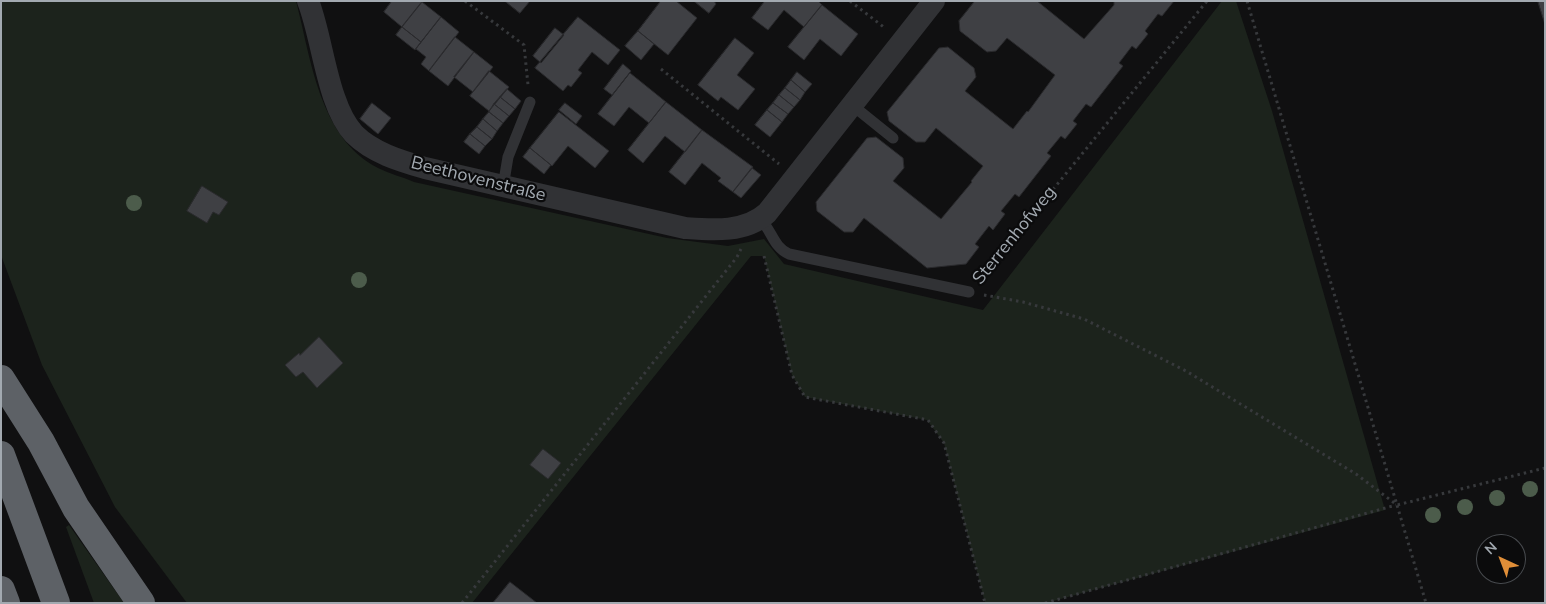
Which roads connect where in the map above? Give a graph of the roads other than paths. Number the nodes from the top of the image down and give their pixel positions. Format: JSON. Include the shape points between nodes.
{"nodes":[{"id":1,"x":308,"y":1,"type":"edge"},
{"id":2,"x":934,"y":1,"type":"edge"},
{"id":3,"x":530,"y":102,"type":"road end"},
{"id":4,"x":852,"y":105,"type":"junction"},
{"id":5,"x":892,"y":138,"type":"dead end"},
{"id":6,"x":504,"y":187,"type":"junction"},
{"id":7,"x":753,"y":222,"type":"junction"},
{"id":8,"x":969,"y":292,"type":"road end"},
{"id":9,"x":1,"y":379,"type":"edge"},
{"id":10,"x":1,"y":455,"type":"edge"},
{"id":11,"x":1,"y":590,"type":"edge"},
{"id":12,"x":6,"y":603,"type":"edge"},
{"id":13,"x":56,"y":603,"type":"edge"},
{"id":14,"x":141,"y":603,"type":"edge"}],
"edges":[{"from":1,"to":6,"type":"street","name":"Beethovenstraße","via":[[336,102],[354,134],[391,157]]},
{"from":2,"to":4,"type":"street"},
{"from":3,"to":6,"type":"lane","via":[[508,157]]},
{"from":4,"to":5,"type":"lane"},
{"from":4,"to":7,"type":"street"},
{"from":6,"to":7,"type":"street","name":"Beethovenstraße","via":[[685,228],[730,229]]},
{"from":7,"to":8,"type":"lane","name":"Sterrenhofweg","via":[[769,229],[781,251],[789,254]]},
{"from":9,"to":14,"type":"highway","via":[[76,508]]},
{"from":10,"to":13,"type":"highway"},
{"from":11,"to":12,"type":"highway"}]}
